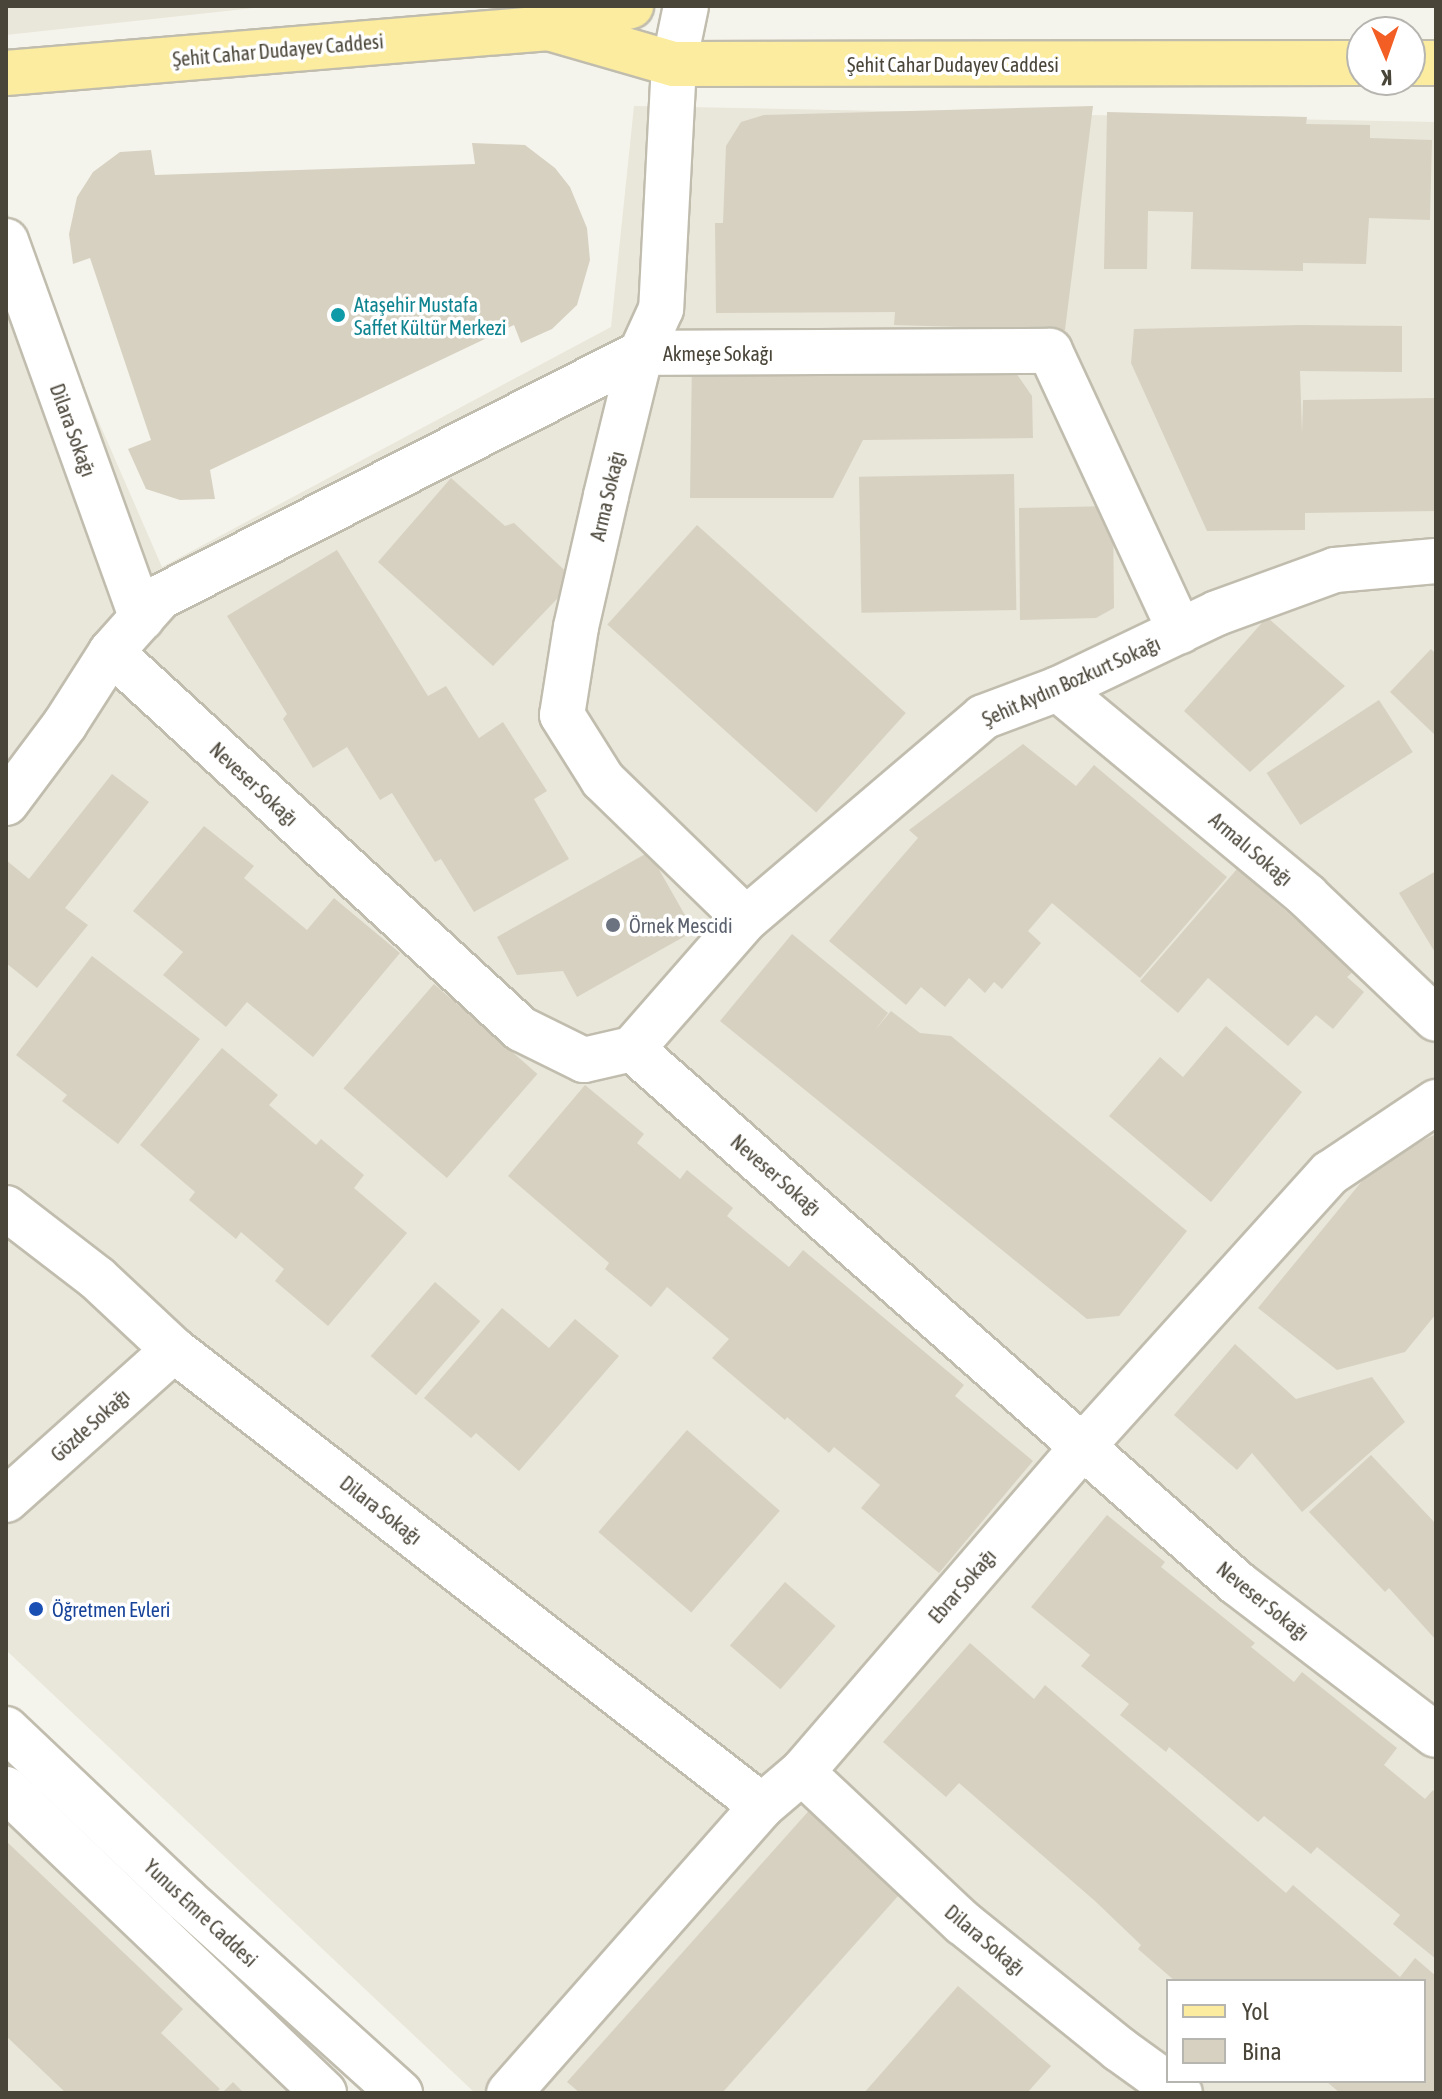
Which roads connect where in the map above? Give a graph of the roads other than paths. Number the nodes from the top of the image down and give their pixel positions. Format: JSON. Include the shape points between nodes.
{"nodes":[{"id":1,"x":631,"y":6,"type":"edge"},
{"id":2,"x":686,"y":6,"type":"edge"},
{"id":3,"x":549,"y":28,"type":"junction"},
{"id":4,"x":1346,"y":63,"type":"edge"},
{"id":5,"x":674,"y":64,"type":"junction"},
{"id":6,"x":6,"y":73,"type":"edge"},
{"id":7,"x":6,"y":241,"type":"edge"},
{"id":8,"x":641,"y":353,"type":"junction"},
{"id":9,"x":1436,"y":561,"type":"edge"},
{"id":10,"x":142,"y":618,"type":"junction"},
{"id":11,"x":1180,"y":631,"type":"junction"},
{"id":12,"x":111,"y":652,"type":"junction"},
{"id":13,"x":1058,"y":689,"type":"junction"},
{"id":14,"x":6,"y":803,"type":"edge"},
{"id":15,"x":746,"y":919,"type":"junction"},
{"id":16,"x":1436,"y":1019,"type":"edge"},
{"id":17,"x":632,"y":1049,"type":"junction"},
{"id":18,"x":1436,"y":1102,"type":"edge"},
{"id":19,"x":6,"y":1208,"type":"edge"},
{"id":20,"x":174,"y":1350,"type":"junction"},
{"id":21,"x":1084,"y":1445,"type":"junction"},
{"id":22,"x":6,"y":1500,"type":"edge"},
{"id":23,"x":6,"y":1729,"type":"edge"},
{"id":24,"x":1434,"y":1732,"type":"edge"},
{"id":25,"x":802,"y":1772,"type":"junction"},
{"id":26,"x":6,"y":1789,"type":"edge"},
{"id":27,"x":762,"y":1806,"type":"junction"},
{"id":28,"x":1166,"y":2083,"type":"edge"},
{"id":29,"x":324,"y":2093,"type":"edge"},
{"id":30,"x":400,"y":2093,"type":"edge"},
{"id":31,"x":509,"y":2093,"type":"edge"}],
"edges":[{"from":1,"to":3,"type":"main road","name":"Şehit Cahar Dudayev Caddesi"},
{"from":2,"to":5,"type":"street","name":"Arma Sokağı"},
{"from":3,"to":5,"type":"main road","name":"Şehit Cahar Dudayev Caddesi"},
{"from":3,"to":6,"type":"main road","name":"Şehit Cahar Dudayev Caddesi"},
{"from":4,"to":5,"type":"main road","name":"Şehit Cahar Dudayev Caddesi"},
{"from":5,"to":8,"type":"street","name":"Arma Sokağı","via":[[661,309]]},
{"from":7,"to":10,"type":"street","name":"Dilara Sokağı"},
{"from":8,"to":10,"type":"street","name":"Akmeşe Sokağı","via":[[160,597]]},
{"from":8,"to":11,"type":"street","name":"Akmeşe Sokağı","via":[[1050,351]]},
{"from":8,"to":15,"type":"street","name":"Arma Sokağı","via":[[576,627],[562,715],[603,780]]},
{"from":9,"to":11,"type":"street","name":"Şehit Aydın Bozkurt Sokağı","via":[[1335,570]]},
{"from":10,"to":12,"type":"street","name":"Akmeşe Sokağı"},
{"from":11,"to":13,"type":"street","name":"Şehit Aydın Bozkurt Sokağı"},
{"from":12,"to":14,"type":"street"},
{"from":12,"to":17,"type":"street","name":"Neveser Sokağı","via":[[521,1029],[584,1060]]},
{"from":13,"to":15,"type":"street","name":"Şehit Aydın Bozkurt Sokağı","via":[[983,717]]},
{"from":13,"to":16,"type":"street","name":"Armalı Sokağı","via":[[1307,896]]},
{"from":15,"to":17,"type":"street","name":"Şehit Aydın Bozkurt Sokağı"},
{"from":17,"to":21,"type":"street","name":"Neveser Sokağı"},
{"from":18,"to":21,"type":"street","name":"Ebrar Sokağı","via":[[1330,1173]]},
{"from":19,"to":20,"type":"street","name":"Dilara Sokağı","via":[[97,1278]]},
{"from":20,"to":22,"type":"street","name":"Gözde Sokağı"},
{"from":20,"to":27,"type":"street","name":"Dilara Sokağı"},
{"from":21,"to":24,"type":"street","name":"Neveser Sokağı","via":[[1237,1583]]},
{"from":21,"to":25,"type":"street","name":"Ebrar Sokağı"},
{"from":23,"to":30,"type":"street","name":"Yunus Emre Caddesi"},
{"from":25,"to":27,"type":"street","name":"Ebrar Sokağı"},
{"from":25,"to":28,"type":"street","name":"Dilara Sokağı","via":[[963,1923]]},
{"from":26,"to":29,"type":"street"},
{"from":27,"to":31,"type":"street","name":"Ebrar Sokağı"}]}
